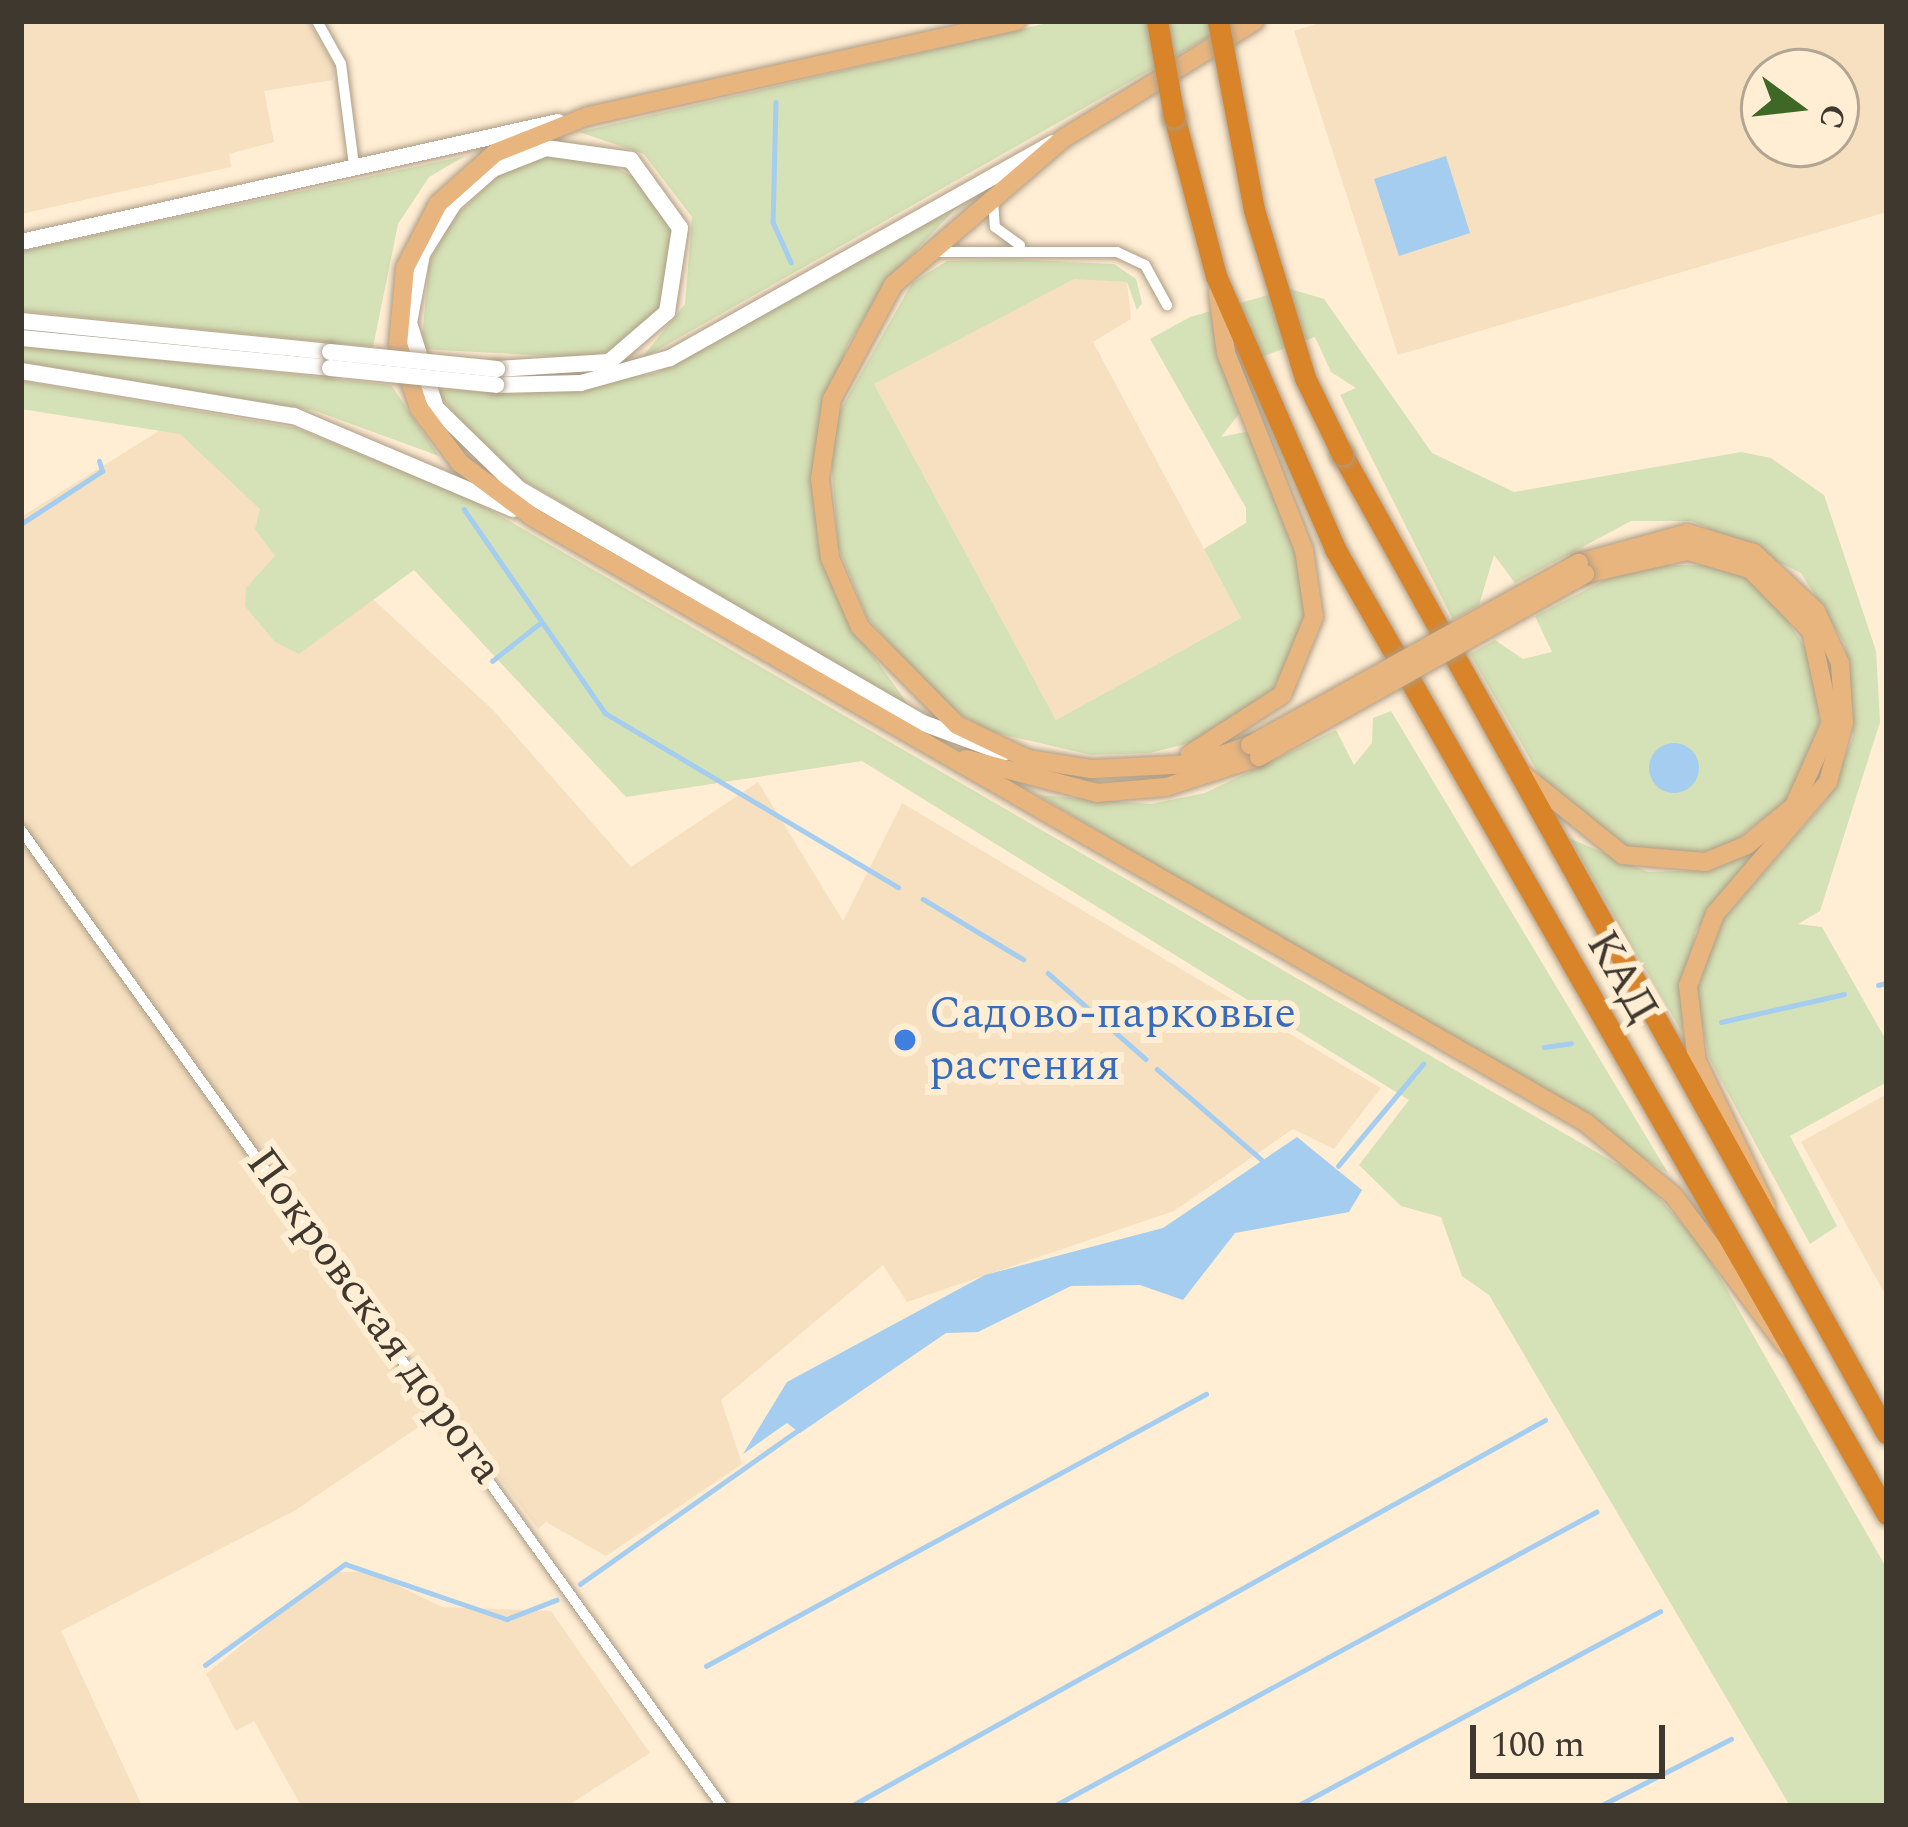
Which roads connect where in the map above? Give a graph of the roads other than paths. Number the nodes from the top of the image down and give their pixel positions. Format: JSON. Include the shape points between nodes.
{"nodes":[{"id":1,"x":317,"y":21,"type":"edge"},
{"id":2,"x":1017,"y":21,"type":"edge"},
{"id":3,"x":1157,"y":21,"type":"edge"},
{"id":4,"x":1217,"y":21,"type":"edge"},
{"id":5,"x":1255,"y":21,"type":"edge"},
{"id":6,"x":588,"y":116,"type":"junction"},
{"id":7,"x":1064,"y":138,"type":"junction"},
{"id":8,"x":354,"y":165,"type":"junction"},
{"id":9,"x":1002,"y":185,"type":"junction"},
{"id":10,"x":21,"y":242,"type":"edge"},
{"id":11,"x":1023,"y":246,"type":"junction"},
{"id":12,"x":914,"y":264,"type":"junction"},
{"id":13,"x":1216,"y":277,"type":"junction"},
{"id":14,"x":1167,"y":305,"type":"dead end"},
{"id":15,"x":21,"y":321,"type":"edge"},
{"id":16,"x":21,"y":338,"type":"edge"},
{"id":17,"x":330,"y":360,"type":"junction"},
{"id":18,"x":21,"y":371,"type":"edge"},
{"id":19,"x":497,"y":377,"type":"junction"},
{"id":20,"x":534,"y":518,"type":"junction"},
{"id":21,"x":1582,"y":569,"type":"junction"},
{"id":22,"x":896,"y":730,"type":"junction"},
{"id":23,"x":1497,"y":746,"type":"junction"},
{"id":24,"x":1255,"y":751,"type":"junction"},
{"id":25,"x":1028,"y":759,"type":"junction"},
{"id":26,"x":1152,"y":765,"type":"junction"},
{"id":27,"x":21,"y":830,"type":"edge"},
{"id":28,"x":1772,"y":1234,"type":"junction"},
{"id":29,"x":1798,"y":1358,"type":"junction"},
{"id":30,"x":1887,"y":1434,"type":"edge"},
{"id":31,"x":1887,"y":1514,"type":"edge"},
{"id":32,"x":722,"y":1806,"type":"edge"}],
"edges":[{"from":1,"to":8,"type":"street","via":[[341,64]]},
{"from":2,"to":6,"type":"main road"},
{"from":3,"to":13,"type":"highway","name":"КАД","bridge":true},
{"from":4,"to":23,"type":"highway","name":"КАД","bridge":true,"via":[[1255,210],[1305,378]]},
{"from":5,"to":7,"type":"main road"},
{"from":6,"to":8,"type":"main road"},
{"from":6,"to":20,"type":"main road","via":[[495,153],[452,186],[413,244],[396,318],[402,368],[431,428]]},
{"from":7,"to":9,"type":"main road"},
{"from":7,"to":19,"type":"main road","via":[[670,358],[581,383]]},
{"from":8,"to":10,"type":"main road"},
{"from":9,"to":11,"type":"street","via":[[995,227]]},
{"from":9,"to":12,"type":"main road"},
{"from":11,"to":12,"type":"street","via":[[950,248]]},
{"from":11,"to":14,"type":"street","via":[[1133,257]]},
{"from":12,"to":25,"type":"main road","via":[[874,314],[826,417],[826,540],[852,613],[888,666],[957,725]]},
{"from":13,"to":26,"type":"main road","via":[[1226,353],[1311,573],[1308,646],[1254,722]]},
{"from":13,"to":29,"type":"highway","name":"КАД","via":[[1299,474]]},
{"from":15,"to":17,"type":"main road"},
{"from":16,"to":17,"type":"main road"},
{"from":17,"to":19,"type":"main road","bridge":true},
{"from":18,"to":20,"type":"main road","via":[[294,416]]},
{"from":19,"to":25,"type":"main road","via":[[609,362],[667,312],[680,229],[631,160],[546,148],[493,169],[454,203],[422,254],[409,323],[436,408],[519,488],[923,723]]},
{"from":20,"to":22,"type":"main road"},
{"from":21,"to":23,"type":"main road","via":[[1688,551],[1776,589],[1811,631],[1828,677],[1831,723],[1812,776],[1780,820],[1729,855],[1649,862],[1594,841]]},
{"from":21,"to":24,"type":"main road","bridge":true},
{"from":21,"to":28,"type":"main road","via":[[1688,533],[1754,553],[1816,611],[1840,663],[1844,723],[1828,782],[1715,914],[1688,986],[1697,1061],[1760,1180]]},
{"from":22,"to":24,"type":"main road","via":[[1041,785],[1097,793],[1166,787]]},
{"from":22,"to":29,"type":"main road","via":[[1585,1122],[1674,1196]]},
{"from":23,"to":28,"type":"highway","name":"КАД"},
{"from":24,"to":26,"type":"main road"},
{"from":25,"to":26,"type":"main road"},
{"from":27,"to":32,"type":"street","name":"Покровская дорога"},
{"from":28,"to":30,"type":"highway","name":"КАД"},
{"from":29,"to":31,"type":"highway","name":"КАД"}]}
